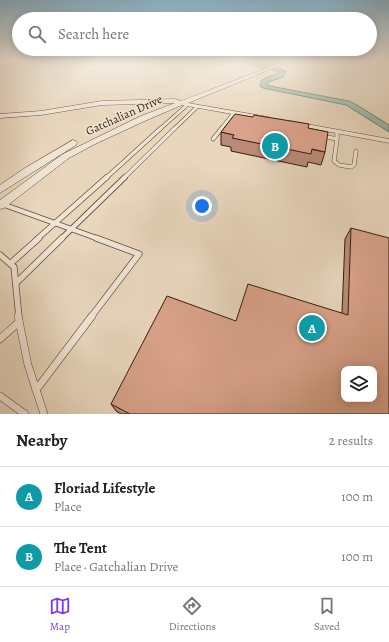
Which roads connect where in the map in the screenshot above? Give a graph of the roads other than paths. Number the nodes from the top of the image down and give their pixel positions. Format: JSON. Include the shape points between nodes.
{"nodes":[{"id":1,"x":235,"y":79,"type":"edge"},
{"id":2,"x":181,"y":103,"type":"junction"},
{"id":3,"x":159,"y":107,"type":"junction"},
{"id":4,"x":197,"y":107,"type":"junction"},
{"id":5,"x":0,"y":116,"type":"edge"},
{"id":6,"x":232,"y":118,"type":"junction"},
{"id":7,"x":0,"y":122,"type":"edge"},
{"id":8,"x":314,"y":135,"type":"edge"},
{"id":9,"x":337,"y":135,"type":"junction"},
{"id":10,"x":213,"y":139,"type":"dead end"},
{"id":11,"x":389,"y":141,"type":"edge"},
{"id":12,"x":356,"y":151,"type":"dead end"},
{"id":13,"x":16,"y":178,"type":"junction"},
{"id":14,"x":30,"y":182,"type":"junction"},
{"id":15,"x":0,"y":190,"type":"edge"},
{"id":16,"x":1,"y":204,"type":"edge"},
{"id":17,"x":55,"y":223,"type":"junction"},
{"id":18,"x":71,"y":229,"type":"junction"},
{"id":19,"x":0,"y":255,"type":"edge"},
{"id":20,"x":11,"y":263,"type":"junction"},
{"id":21,"x":16,"y":283,"type":"junction"},
{"id":22,"x":19,"y":322,"type":"junction"},
{"id":23,"x":0,"y":339,"type":"edge"},
{"id":24,"x":36,"y":390,"type":"junction"},
{"id":25,"x":0,"y":396,"type":"edge"},
{"id":26,"x":25,"y":414,"type":"edge"},
{"id":27,"x":44,"y":414,"type":"edge"}],
"edges":[{"from":1,"to":2,"type":"street","name":"Gatchalian Drive"},
{"from":2,"to":3,"type":"street","name":"Gatchalian Drive"},
{"from":2,"to":4,"type":"street"},
{"from":2,"to":5,"type":"street","via":[[102,103],[41,113]]},
{"from":2,"to":14,"type":"street","name":"Gatchalian Drive","via":[[92,142],[66,156]]},
{"from":2,"to":17,"type":"lane"},
{"from":3,"to":7,"type":"street","via":[[107,108],[42,119]]},
{"from":3,"to":13,"type":"street","name":"Gatchalian Drive","via":[[71,145]]},
{"from":4,"to":6,"type":"street"},
{"from":4,"to":18,"type":"lane"},
{"from":6,"to":9,"type":"street","via":[[283,122]]},
{"from":6,"to":10,"type":"lane"},
{"from":8,"to":9,"type":"lane"},
{"from":9,"to":11,"type":"street"},
{"from":9,"to":12,"type":"lane","via":[[334,161],[336,164],[351,167],[354,165]]},
{"from":13,"to":14,"type":"street"},
{"from":13,"to":15,"type":"street","name":"Gatchalian Drive"},
{"from":14,"to":16,"type":"street","name":"Gatchalian Drive"},
{"from":16,"to":17,"type":"lane"},
{"from":17,"to":18,"type":"lane"},
{"from":17,"to":20,"type":"lane"},
{"from":18,"to":21,"type":"lane"},
{"from":18,"to":24,"type":"lane","via":[[139,254]]},
{"from":19,"to":20,"type":"lane"},
{"from":20,"to":21,"type":"lane","via":[[14,266]]},
{"from":21,"to":22,"type":"lane"},
{"from":22,"to":23,"type":"lane"},
{"from":22,"to":24,"type":"lane"},
{"from":24,"to":27,"type":"lane"},
{"from":25,"to":26,"type":"lane"}]}
